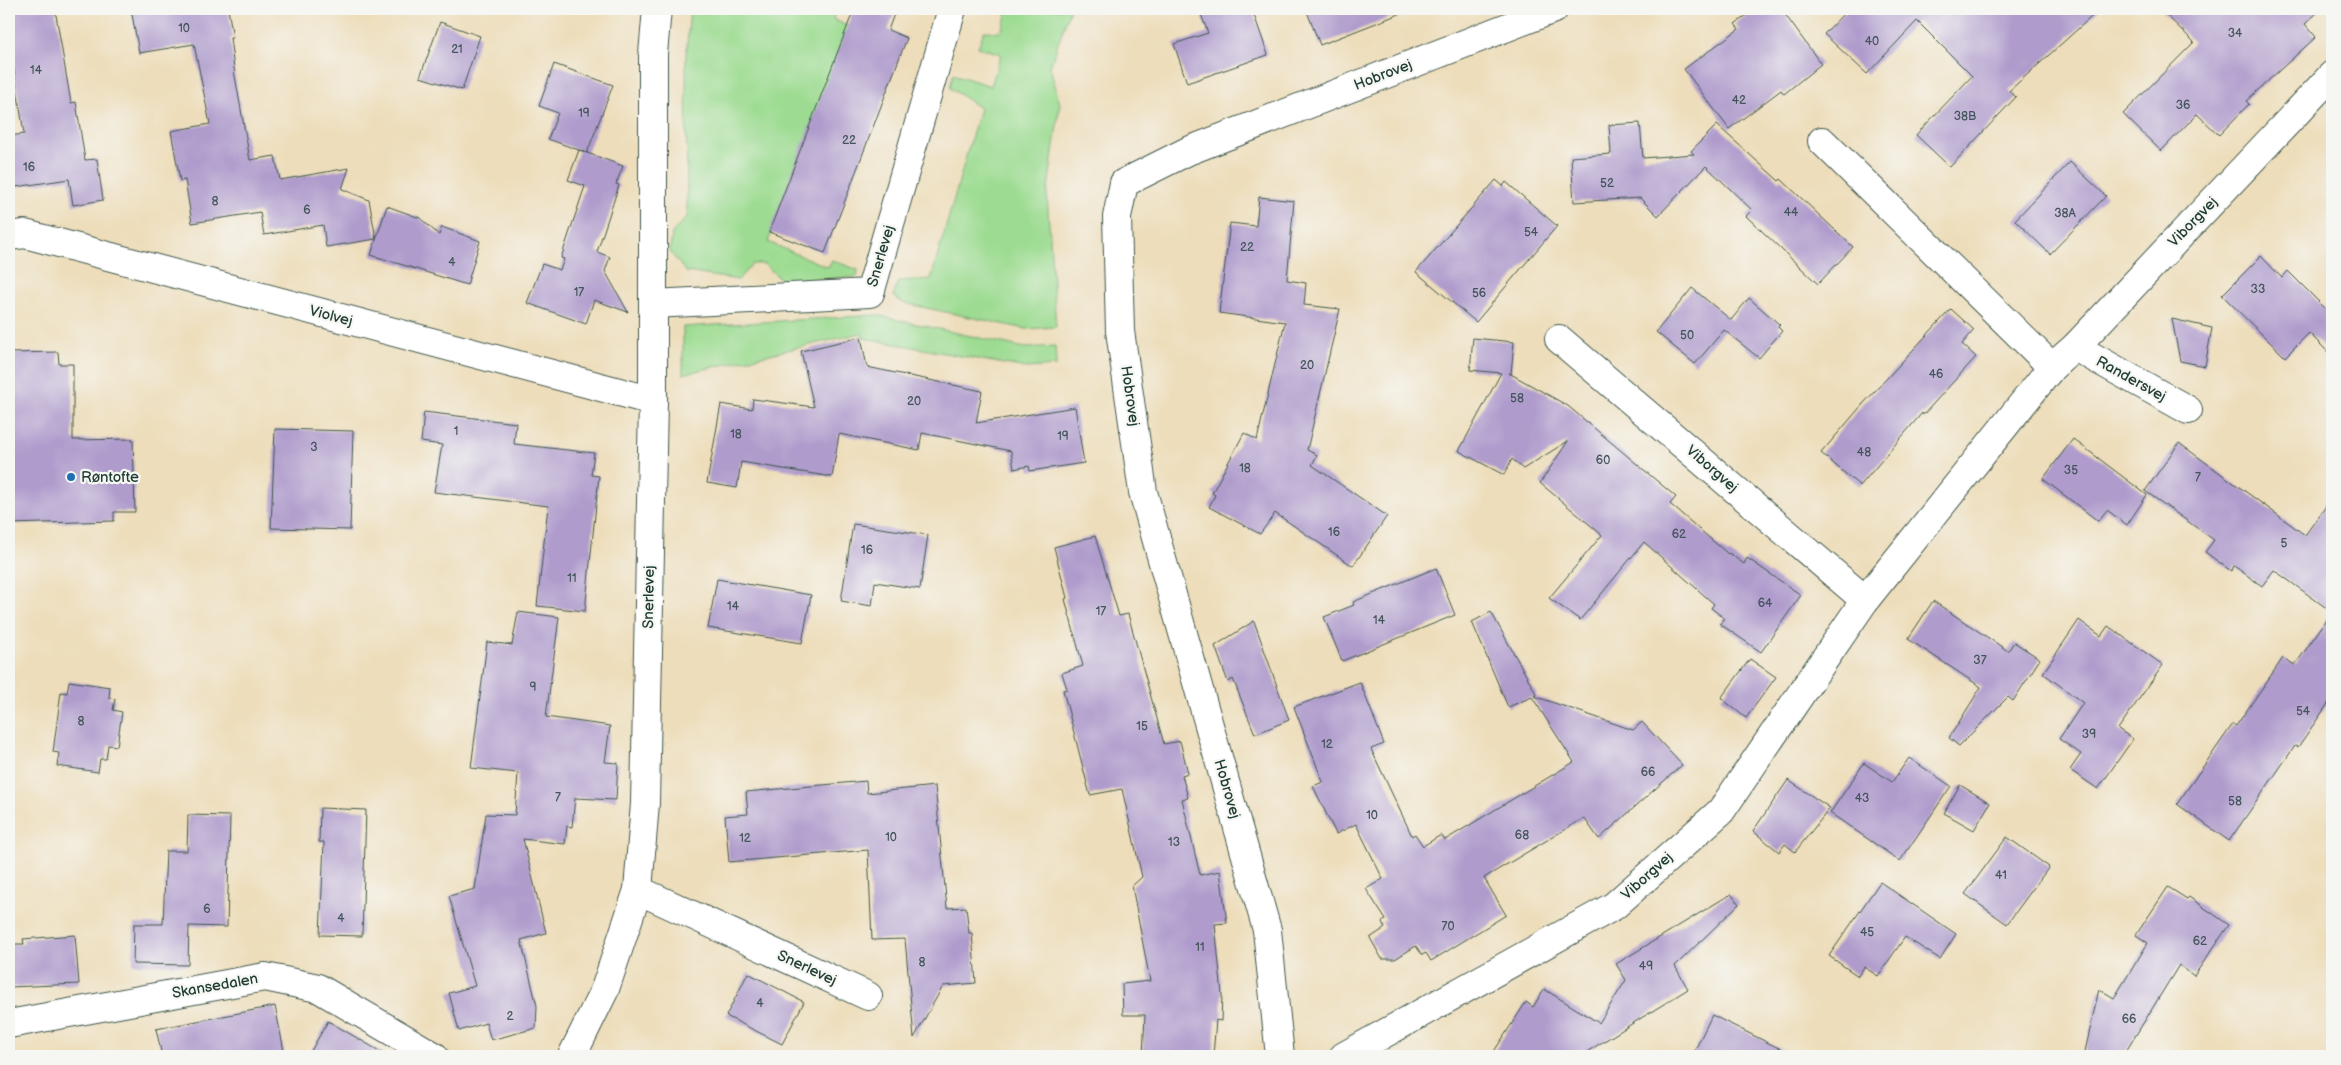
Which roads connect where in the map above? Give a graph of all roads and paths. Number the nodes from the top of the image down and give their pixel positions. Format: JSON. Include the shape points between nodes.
{"nodes":[{"id":1,"x":657,"y":9,"type":"edge"},
{"id":2,"x":952,"y":9,"type":"edge"},
{"id":3,"x":1554,"y":9,"type":"edge"},
{"id":4,"x":2332,"y":76,"type":"edge"},
{"id":5,"x":1822,"y":141,"type":"dead end"},
{"id":6,"x":9,"y":236,"type":"edge"},
{"id":7,"x":652,"y":304,"type":"junction"},
{"id":8,"x":1559,"y":339,"type":"dead end"},
{"id":9,"x":2075,"y":347,"type":"junction"},
{"id":10,"x":2052,"y":367,"type":"junction"},
{"id":11,"x":653,"y":401,"type":"junction"},
{"id":12,"x":2188,"y":410,"type":"dead end"},
{"id":13,"x":1865,"y":600,"type":"junction"},
{"id":14,"x":638,"y":890,"type":"junction"},
{"id":15,"x":868,"y":996,"type":"dead end"},
{"id":16,"x":9,"y":1024,"type":"edge"},
{"id":17,"x":434,"y":1056,"type":"edge"},
{"id":18,"x":572,"y":1056,"type":"edge"},
{"id":19,"x":1280,"y":1056,"type":"edge"},
{"id":20,"x":1344,"y":1056,"type":"edge"}],
"edges":[{"from":1,"to":7,"type":"street","name":"Snerlevej","via":[[653,54]]},
{"from":2,"to":7,"type":"street","name":"Snerlevej","via":[[870,293]]},
{"from":3,"to":19,"type":"street","name":"Hobrovej","via":[[1188,151],[1124,183],[1117,217],[1120,331],[1143,492],[1267,930]]},
{"from":4,"to":9,"type":"street","name":"Viborgvej"},
{"from":5,"to":10,"type":"street"},
{"from":6,"to":11,"type":"street","name":"Violvej","via":[[25,234]]},
{"from":7,"to":11,"type":"street","name":"Snerlevej"},
{"from":8,"to":13,"type":"street","name":"Viborgvej"},
{"from":9,"to":10,"type":"street","name":"Viborgvej"},
{"from":9,"to":12,"type":"street","name":"Randersvej"},
{"from":10,"to":13,"type":"street","name":"Viborgvej"},
{"from":11,"to":14,"type":"street","name":"Snerlevej","via":[[645,803]]},
{"from":13,"to":20,"type":"street","name":"Viborgvej","via":[[1721,811],[1614,906]]},
{"from":14,"to":15,"type":"street","name":"Snerlevej"},
{"from":14,"to":18,"type":"street","name":"Snerlevej","via":[[605,989]]},
{"from":16,"to":17,"type":"street","name":"Skansedalen","via":[[265,977],[318,988]]}]}
